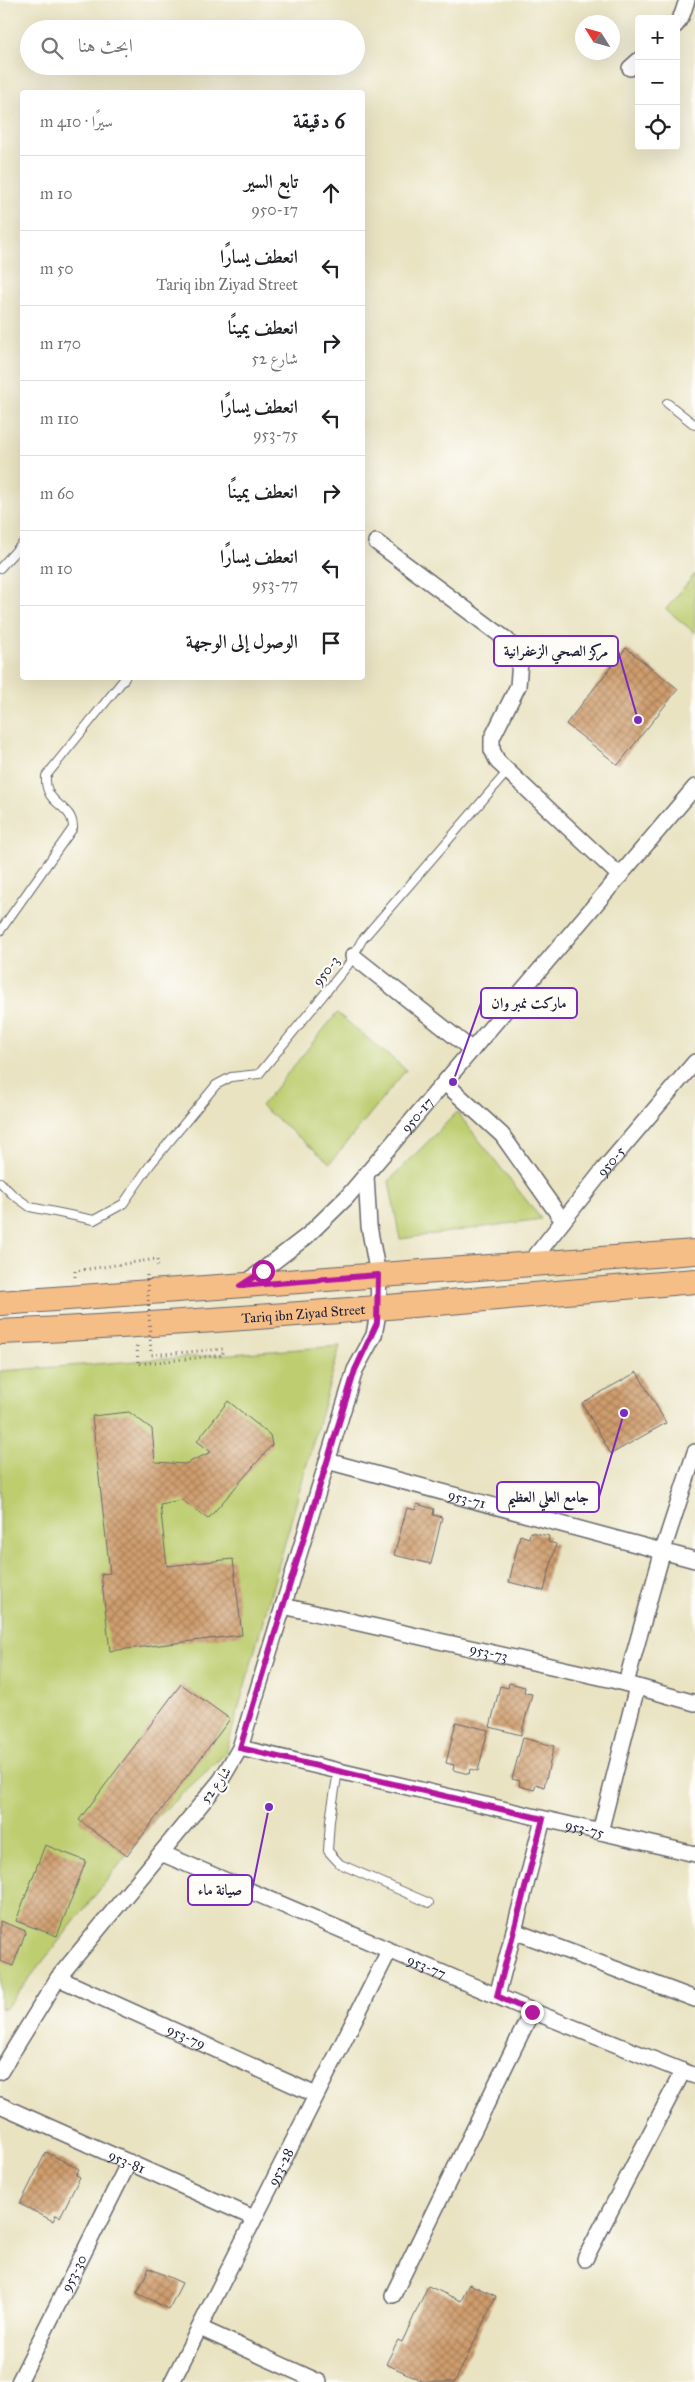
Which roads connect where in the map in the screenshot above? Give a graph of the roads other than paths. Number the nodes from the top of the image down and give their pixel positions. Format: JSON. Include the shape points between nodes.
{"nodes":[{"id":1,"x":687,"y":0,"type":"edge"},
{"id":2,"x":680,"y":16,"type":"edge"},
{"id":3,"x":667,"y":403,"type":"dead end"},
{"id":4,"x":695,"y":425,"type":"edge"},
{"id":5,"x":376,"y":542,"type":"dead end"},
{"id":6,"x":20,"y":546,"type":"edge"},
{"id":7,"x":0,"y":568,"type":"edge"},
{"id":8,"x":123,"y":680,"type":"edge"},
{"id":9,"x":508,"y":771,"type":"junction"},
{"id":10,"x":695,"y":787,"type":"edge"},
{"id":11,"x":620,"y":876,"type":"junction"},
{"id":12,"x":0,"y":931,"type":"edge"},
{"id":13,"x":353,"y":956,"type":"junction"},
{"id":14,"x":472,"y":1050,"type":"junction"},
{"id":15,"x":695,"y":1062,"type":"edge"},
{"id":16,"x":445,"y":1083,"type":"junction"},
{"id":17,"x":366,"y":1176,"type":"junction"},
{"id":18,"x":0,"y":1182,"type":"edge"},
{"id":19,"x":563,"y":1221,"type":"junction"},
{"id":20,"x":695,"y":1252,"type":"edge"},
{"id":21,"x":530,"y":1263,"type":"junction"},
{"id":22,"x":378,"y":1275,"type":"junction"},
{"id":23,"x":695,"y":1281,"type":"edge"},
{"id":24,"x":240,"y":1286,"type":"junction"},
{"id":25,"x":0,"y":1303,"type":"edge"},
{"id":26,"x":379,"y":1308,"type":"junction"},
{"id":27,"x":0,"y":1332,"type":"edge"},
{"id":28,"x":695,"y":1452,"type":"edge"},
{"id":29,"x":327,"y":1461,"type":"junction"},
{"id":30,"x":663,"y":1550,"type":"junction"},
{"id":31,"x":695,"y":1560,"type":"edge"},
{"id":32,"x":283,"y":1606,"type":"junction"},
{"id":33,"x":632,"y":1685,"type":"junction"},
{"id":34,"x":695,"y":1703,"type":"edge"},
{"id":35,"x":240,"y":1748,"type":"junction"},
{"id":36,"x":338,"y":1771,"type":"junction"},
{"id":37,"x":543,"y":1819,"type":"junction"},
{"id":38,"x":600,"y":1832,"type":"junction"},
{"id":39,"x":161,"y":1854,"type":"junction"},
{"id":40,"x":695,"y":1854,"type":"edge"},
{"id":41,"x":428,"y":1903,"type":"dead end"},
{"id":42,"x":514,"y":1931,"type":"junction"},
{"id":43,"x":389,"y":1951,"type":"junction"},
{"id":44,"x":58,"y":1978,"type":"junction"},
{"id":45,"x":497,"y":1996,"type":"junction"},
{"id":46,"x":695,"y":1999,"type":"edge"},
{"id":47,"x":532,"y":2012,"type":"junction"},
{"id":48,"x":0,"y":2072,"type":"edge"},
{"id":49,"x":689,"y":2073,"type":"edge"},
{"id":50,"x":316,"y":2095,"type":"junction"},
{"id":51,"x":0,"y":2105,"type":"edge"},
{"id":52,"x":129,"y":2162,"type":"junction"},
{"id":53,"x":254,"y":2218,"type":"junction"},
{"id":54,"x":585,"y":2259,"type":"dead end"},
{"id":55,"x":393,"y":2295,"type":"dead end"},
{"id":56,"x":200,"y":2328,"type":"junction"},
{"id":57,"x":19,"y":2382,"type":"edge"},
{"id":58,"x":172,"y":2382,"type":"edge"},
{"id":59,"x":319,"y":2382,"type":"edge"}],
"edges":[{"from":1,"to":2,"type":"street"},
{"from":3,"to":4,"type":"lane"},
{"from":5,"to":9,"type":"street","via":[[507,640],[520,661],[518,686],[492,738],[492,750]]},
{"from":6,"to":7,"type":"lane"},
{"from":8,"to":12,"type":"lane","via":[[46,776],[45,787],[49,796],[67,811],[73,828]]},
{"from":9,"to":11,"type":"street"},
{"from":9,"to":13,"type":"lane","name":"950-3","via":[[362,940]]},
{"from":10,"to":11,"type":"street","name":"950-17"},
{"from":11,"to":14,"type":"street","name":"950-17"},
{"from":13,"to":14,"type":"street"},
{"from":13,"to":18,"type":"lane","name":"950-3","via":[[258,1074],[231,1077],[216,1085],[150,1165],[123,1204],[94,1220],[30,1207]]},
{"from":14,"to":16,"type":"street","name":"950-17"},
{"from":15,"to":19,"type":"street","name":"950-5"},
{"from":16,"to":17,"type":"street","name":"950-17"},
{"from":16,"to":19,"type":"street","via":[[502,1135]]},
{"from":17,"to":22,"type":"street","name":"شارع 52","via":[[368,1226]]},
{"from":17,"to":24,"type":"street","name":"950-17","via":[[307,1236]]},
{"from":19,"to":21,"type":"street","name":"950-5"},
{"from":20,"to":21,"type":"main road"},
{"from":21,"to":22,"type":"main road"},
{"from":22,"to":24,"type":"main road"},
{"from":22,"to":26,"type":"street","name":"شارع 52"},
{"from":23,"to":26,"type":"main road","name":"Tariq ibn Ziyad Street"},
{"from":24,"to":25,"type":"main road"},
{"from":26,"to":27,"type":"main road","name":"Tariq ibn Ziyad Street","via":[[136,1326]]},
{"from":26,"to":29,"type":"street","name":"شارع 52","via":[[374,1335],[355,1370]]},
{"from":28,"to":30,"type":"street"},
{"from":29,"to":30,"type":"street","name":"953-71"},
{"from":29,"to":32,"type":"street","name":"شارع 52"},
{"from":30,"to":31,"type":"street","name":"953-71"},
{"from":30,"to":33,"type":"street"},
{"from":32,"to":33,"type":"street","name":"953-73"},
{"from":32,"to":35,"type":"street","name":"شارع 52"},
{"from":33,"to":34,"type":"street","name":"953-73"},
{"from":33,"to":38,"type":"street"},
{"from":35,"to":36,"type":"street","name":"953-75"},
{"from":35,"to":39,"type":"street","name":"شارع 52","via":[[221,1780]]},
{"from":36,"to":37,"type":"street","name":"953-75"},
{"from":36,"to":41,"type":"lane","via":[[328,1851],[340,1864]]},
{"from":37,"to":38,"type":"street","name":"953-75"},
{"from":37,"to":42,"type":"street"},
{"from":38,"to":40,"type":"street","name":"953-75"},
{"from":39,"to":43,"type":"street","name":"953-77"},
{"from":39,"to":44,"type":"street","name":"شارع 52"},
{"from":42,"to":45,"type":"street"},
{"from":42,"to":46,"type":"street"},
{"from":43,"to":45,"type":"street","name":"953-77"},
{"from":43,"to":50,"type":"street","name":"953-28"},
{"from":44,"to":48,"type":"street","name":"شارع 52"},
{"from":44,"to":50,"type":"street","name":"953-79"},
{"from":45,"to":47,"type":"street","name":"953-77"},
{"from":47,"to":49,"type":"street","name":"953-77"},
{"from":47,"to":55,"type":"street"},
{"from":49,"to":54,"type":"street"},
{"from":50,"to":53,"type":"street","name":"953-28"},
{"from":51,"to":52,"type":"street","name":"953-81"},
{"from":52,"to":53,"type":"street","name":"953-81"},
{"from":52,"to":57,"type":"street","name":"953-30"},
{"from":53,"to":56,"type":"street","name":"953-28"},
{"from":56,"to":58,"type":"street","name":"953-28"},
{"from":56,"to":59,"type":"street"}]}
